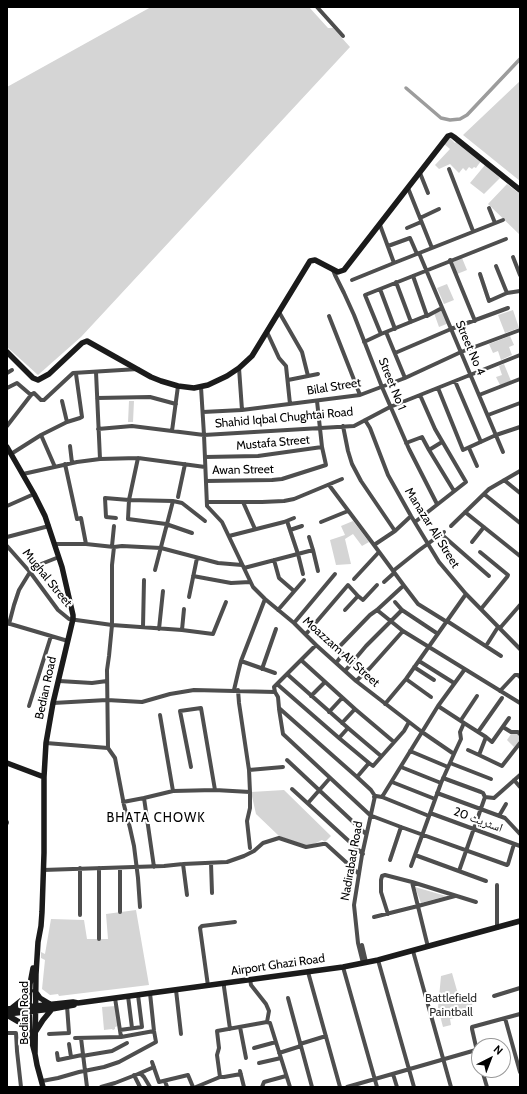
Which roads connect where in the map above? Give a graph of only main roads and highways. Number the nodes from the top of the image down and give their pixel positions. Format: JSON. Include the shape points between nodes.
{"nodes":[{"id":1,"x":520,"y":190,"type":"edge"},
{"id":2,"x":7,"y":352,"type":"edge"},
{"id":3,"x":7,"y":447,"type":"edge"},
{"id":4,"x":7,"y":763,"type":"edge"},
{"id":5,"x":44,"y":777,"type":"junction"},
{"id":6,"x":520,"y":921,"type":"edge"},
{"id":7,"x":37,"y":948,"type":"junction"},
{"id":8,"x":30,"y":984,"type":"junction"},
{"id":9,"x":35,"y":990,"type":"junction"},
{"id":10,"x":78,"y":1003,"type":"junction"},
{"id":11,"x":51,"y":1006,"type":"junction"},
{"id":12,"x":10,"y":1008,"type":"edge"},
{"id":13,"x":32,"y":1008,"type":"junction"},
{"id":14,"x":7,"y":1014,"type":"edge"},
{"id":15,"x":33,"y":1035,"type":"junction"},
{"id":16,"x":42,"y":1084,"type":"edge"}],
"edges":[{"from":1,"to":2,"type":"main road","via":[[451,135],[447,137],[344,270],[338,272],[315,260],[310,261],[252,356],[239,368],[202,387],[178,386],[161,381],[86,341],[41,379],[31,376]]},
{"from":3,"to":5,"type":"main road","name":"Bedian Road","via":[[49,526],[71,603],[73,619],[53,703],[46,743]]},
{"from":4,"to":5,"type":"main road"},
{"from":5,"to":7,"type":"main road","name":"Bedian Road","via":[[41,926]]},
{"from":6,"to":10,"type":"main road","name":"Airport Ghazi Road","via":[[344,967]]},
{"from":7,"to":8,"type":"main road","name":"Bedian Road"},
{"from":7,"to":9,"type":"main road","name":"Bedian Road"},
{"from":8,"to":12,"type":"main road","via":[[22,1000]]},
{"from":8,"to":13,"type":"main road","name":"Bedian Road"},
{"from":9,"to":11,"type":"main road","via":[[40,998]]},
{"from":9,"to":13,"type":"main road","name":"Bedian Road"},
{"from":10,"to":11,"type":"main road"},
{"from":10,"to":11,"type":"main road","name":"Airport Ghazi Road"},
{"from":11,"to":13,"type":"main road"},
{"from":11,"to":15,"type":"main road"},
{"from":12,"to":13,"type":"main road"},
{"from":13,"to":14,"type":"main road"},
{"from":13,"to":15,"type":"main road","name":"Bedian Road"},
{"from":14,"to":15,"type":"main road"},
{"from":15,"to":16,"type":"main road","name":"Bedian Road","via":[[36,1065]]}]}
